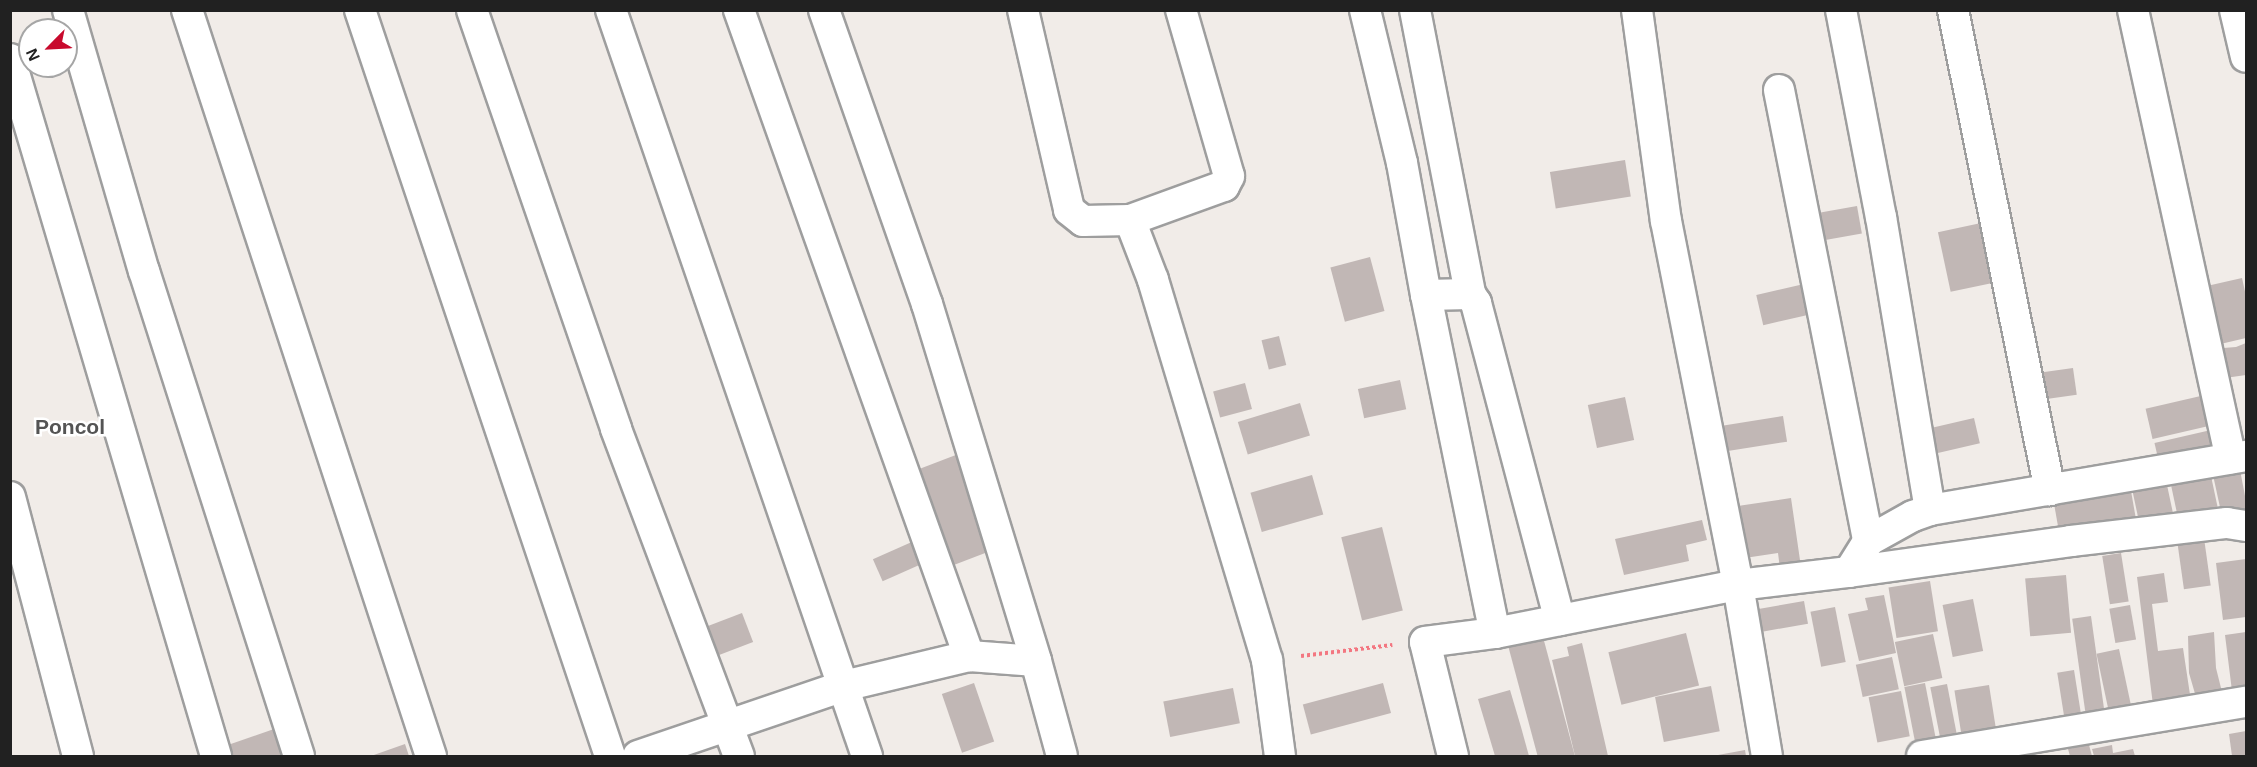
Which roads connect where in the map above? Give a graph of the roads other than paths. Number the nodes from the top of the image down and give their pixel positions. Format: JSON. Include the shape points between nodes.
{"nodes":[{"id":1,"x":68,"y":10,"type":"edge"},
{"id":2,"x":187,"y":10,"type":"edge"},
{"id":3,"x":360,"y":10,"type":"edge"},
{"id":4,"x":472,"y":10,"type":"edge"},
{"id":5,"x":611,"y":10,"type":"edge"},
{"id":6,"x":739,"y":10,"type":"edge"},
{"id":7,"x":824,"y":10,"type":"edge"},
{"id":8,"x":1023,"y":10,"type":"edge"},
{"id":9,"x":1181,"y":10,"type":"edge"},
{"id":10,"x":1365,"y":10,"type":"edge"},
{"id":11,"x":1415,"y":10,"type":"edge"},
{"id":12,"x":1637,"y":10,"type":"edge"},
{"id":13,"x":1841,"y":10,"type":"edge"},
{"id":14,"x":1953,"y":10,"type":"edge"},
{"id":15,"x":2133,"y":10,"type":"edge"},
{"id":16,"x":2235,"y":10,"type":"edge"},
{"id":17,"x":2247,"y":57,"type":"edge"},
{"id":18,"x":10,"y":59,"type":"edge"},
{"id":19,"x":1779,"y":90,"type":"dead end"},
{"id":20,"x":1130,"y":220,"type":"junction"},
{"id":21,"x":1470,"y":294,"type":"junction"},
{"id":22,"x":1426,"y":295,"type":"junction"},
{"id":23,"x":2239,"y":457,"type":"edge"},
{"id":24,"x":2050,"y":490,"type":"junction"},
{"id":25,"x":10,"y":497,"type":"edge"},
{"id":26,"x":1930,"y":510,"type":"junction"},
{"id":27,"x":2247,"y":526,"type":"edge"},
{"id":28,"x":1868,"y":541,"type":"junction"},
{"id":29,"x":1849,"y":572,"type":"junction"},
{"id":30,"x":1738,"y":585,"type":"junction"},
{"id":31,"x":1560,"y":620,"type":"junction"},
{"id":32,"x":1495,"y":633,"type":"junction"},
{"id":33,"x":969,"y":656,"type":"junction"},
{"id":34,"x":1036,"y":661,"type":"junction"},
{"id":35,"x":844,"y":686,"type":"junction"},
{"id":36,"x":2247,"y":702,"type":"edge"},
{"id":37,"x":728,"y":728,"type":"junction"},
{"id":38,"x":78,"y":756,"type":"edge"},
{"id":39,"x":216,"y":756,"type":"edge"},
{"id":40,"x":299,"y":756,"type":"edge"},
{"id":41,"x":431,"y":756,"type":"edge"},
{"id":42,"x":610,"y":756,"type":"edge"},
{"id":43,"x":638,"y":756,"type":"edge"},
{"id":44,"x":739,"y":756,"type":"edge"},
{"id":45,"x":867,"y":756,"type":"edge"},
{"id":46,"x":1062,"y":756,"type":"edge"},
{"id":47,"x":1280,"y":756,"type":"edge"},
{"id":48,"x":1454,"y":756,"type":"edge"},
{"id":49,"x":1767,"y":756,"type":"edge"},
{"id":50,"x":1922,"y":756,"type":"edge"}],
"edges":[{"from":1,"to":40,"type":"street","via":[[147,283]]},
{"from":2,"to":41,"type":"street"},
{"from":3,"to":42,"type":"street"},
{"from":4,"to":37,"type":"street","via":[[616,429]]},
{"from":5,"to":35,"type":"street"},
{"from":6,"to":33,"type":"street"},
{"from":7,"to":34,"type":"street","via":[[927,304]]},
{"from":8,"to":20,"type":"street","via":[[1069,210],[1083,221]]},
{"from":9,"to":20,"type":"street","via":[[1229,176],[1224,186]]},
{"from":10,"to":22,"type":"street","via":[[1402,163]]},
{"from":11,"to":21,"type":"street"},
{"from":12,"to":30,"type":"street","via":[[1666,221]]},
{"from":13,"to":26,"type":"street","via":[[1881,217]]},
{"from":14,"to":24,"type":"street"},
{"from":15,"to":23,"type":"street"},
{"from":16,"to":17,"type":"street"},
{"from":18,"to":39,"type":"street"},
{"from":19,"to":28,"type":"street"},
{"from":20,"to":47,"type":"street","via":[[1153,280],[1267,660]]},
{"from":21,"to":22,"type":"street"},
{"from":21,"to":31,"type":"street","via":[[1480,316]]},
{"from":22,"to":32,"type":"street"},
{"from":23,"to":24,"type":"street"},
{"from":24,"to":26,"type":"street"},
{"from":25,"to":38,"type":"street"},
{"from":26,"to":28,"type":"street"},
{"from":27,"to":29,"type":"street","via":[[2227,523]]},
{"from":28,"to":29,"type":"street"},
{"from":29,"to":30,"type":"street"},
{"from":30,"to":31,"type":"street"},
{"from":30,"to":49,"type":"street"},
{"from":31,"to":32,"type":"street"},
{"from":32,"to":48,"type":"street","via":[[1425,642]]},
{"from":33,"to":34,"type":"street"},
{"from":33,"to":35,"type":"street"},
{"from":34,"to":46,"type":"street"},
{"from":35,"to":37,"type":"street"},
{"from":35,"to":45,"type":"street"},
{"from":36,"to":50,"type":"street"},
{"from":37,"to":43,"type":"street"},
{"from":37,"to":44,"type":"street"}]}
